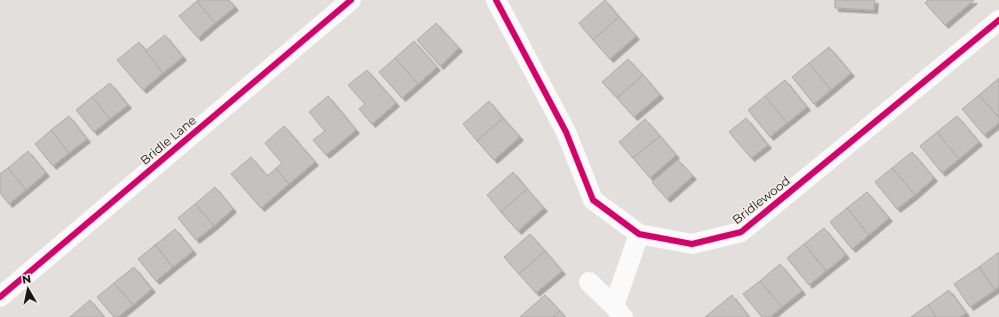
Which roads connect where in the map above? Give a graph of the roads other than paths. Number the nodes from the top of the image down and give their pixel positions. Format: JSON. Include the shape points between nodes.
{"nodes":[{"id":1,"x":351,"y":0,"type":"edge"},
{"id":2,"x":496,"y":0,"type":"edge"},
{"id":3,"x":999,"y":20,"type":"edge"},
{"id":4,"x":639,"y":234,"type":"junction"},
{"id":5,"x":589,"y":282,"type":"dead end"},
{"id":6,"x":0,"y":297,"type":"edge"},
{"id":7,"x":618,"y":311,"type":"edge"}],
"edges":[{"from":1,"to":6,"type":"street","name":"Bridle Lane"},
{"from":2,"to":4,"type":"street","name":"Bridlewood","via":[[566,132],[593,200]]},
{"from":3,"to":4,"type":"street","name":"Bridlewood","via":[[741,232],[692,244]]},
{"from":4,"to":7,"type":"street"},
{"from":5,"to":7,"type":"street"}]}
